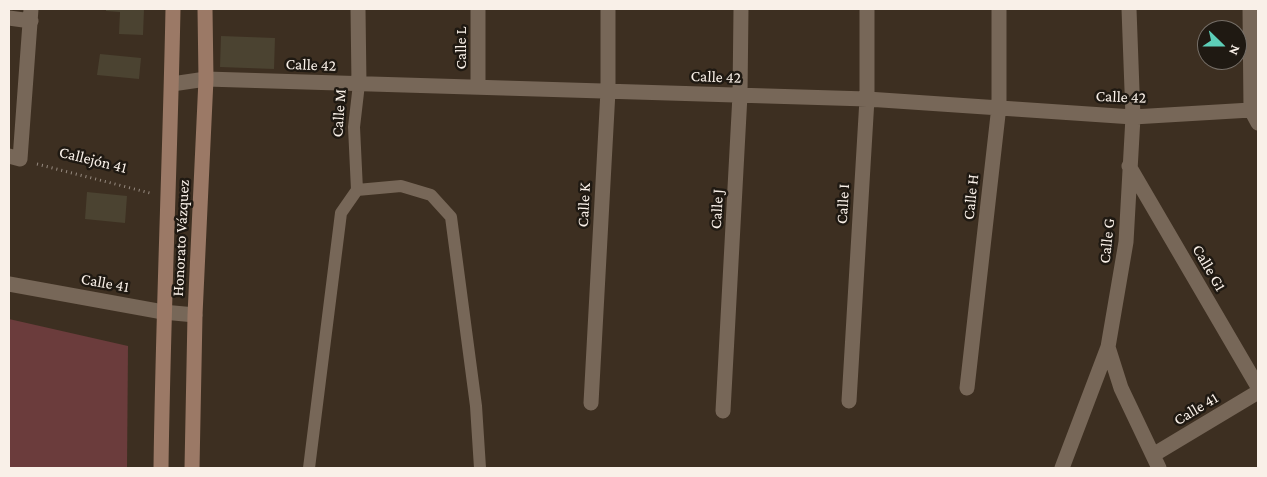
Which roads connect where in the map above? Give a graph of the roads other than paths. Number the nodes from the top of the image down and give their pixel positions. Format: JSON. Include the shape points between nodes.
{"nodes":[{"id":1,"x":173,"y":9,"type":"edge"},
{"id":2,"x":205,"y":9,"type":"edge"},
{"id":3,"x":358,"y":9,"type":"edge"},
{"id":4,"x":478,"y":9,"type":"edge"},
{"id":5,"x":608,"y":9,"type":"edge"},
{"id":6,"x":741,"y":9,"type":"edge"},
{"id":7,"x":867,"y":9,"type":"edge"},
{"id":8,"x":999,"y":9,"type":"edge"},
{"id":9,"x":1129,"y":9,"type":"edge"},
{"id":10,"x":1250,"y":9,"type":"edge"},
{"id":11,"x":31,"y":15,"type":"edge"},
{"id":12,"x":9,"y":18,"type":"edge"},
{"id":13,"x":206,"y":79,"type":"junction"},
{"id":14,"x":172,"y":84,"type":"junction"},
{"id":15,"x":359,"y":84,"type":"junction"},
{"id":16,"x":478,"y":87,"type":"junction"},
{"id":17,"x":608,"y":91,"type":"junction"},
{"id":18,"x":740,"y":95,"type":"junction"},
{"id":19,"x":867,"y":99,"type":"junction"},
{"id":20,"x":999,"y":106,"type":"junction"},
{"id":21,"x":1256,"y":113,"type":"edge"},
{"id":22,"x":1133,"y":117,"type":"junction"},
{"id":23,"x":14,"y":158,"type":"edge"},
{"id":24,"x":1129,"y":166,"type":"junction"},
{"id":25,"x":356,"y":190,"type":"junction"},
{"id":26,"x":9,"y":284,"type":"edge"},
{"id":27,"x":163,"y":312,"type":"junction"},
{"id":28,"x":195,"y":315,"type":"junction"},
{"id":29,"x":1108,"y":347,"type":"junction"},
{"id":30,"x":1258,"y":387,"type":"edge"},
{"id":31,"x":967,"y":388,"type":"dead end"},
{"id":32,"x":1258,"y":392,"type":"edge"},
{"id":33,"x":849,"y":401,"type":"dead end"},
{"id":34,"x":590,"y":403,"type":"dead end"},
{"id":35,"x":723,"y":411,"type":"dead end"},
{"id":36,"x":1156,"y":462,"type":"edge"},
{"id":37,"x":160,"y":468,"type":"edge"},
{"id":38,"x":192,"y":468,"type":"edge"},
{"id":39,"x":309,"y":468,"type":"edge"},
{"id":40,"x":480,"y":468,"type":"edge"},
{"id":41,"x":1062,"y":468,"type":"edge"}],
"edges":[{"from":1,"to":14,"type":"street","name":"Honorato Vázquez"},
{"from":2,"to":13,"type":"street","name":"Honorato Vázquez"},
{"from":3,"to":15,"type":"street","name":"Calle M"},
{"from":4,"to":16,"type":"street","name":"Calle L"},
{"from":5,"to":17,"type":"street","name":"Calle K"},
{"from":6,"to":18,"type":"street","name":"Calle J"},
{"from":7,"to":19,"type":"street","name":"Calle I"},
{"from":8,"to":20,"type":"street","name":"Calle H"},
{"from":9,"to":22,"type":"street","name":"Calle G"},
{"from":10,"to":21,"type":"street"},
{"from":11,"to":12,"type":"street"},
{"from":11,"to":23,"type":"street"},
{"from":13,"to":14,"type":"street","name":"Calle 42"},
{"from":13,"to":15,"type":"street","name":"Calle 42"},
{"from":13,"to":28,"type":"street","name":"Honorato Vázquez"},
{"from":14,"to":27,"type":"street","name":"Honorato Vázquez"},
{"from":15,"to":16,"type":"street","name":"Calle 42"},
{"from":15,"to":25,"type":"lane","name":"Calle M","via":[[354,127]]},
{"from":16,"to":17,"type":"street","name":"Calle 42"},
{"from":17,"to":18,"type":"street","name":"Calle 42"},
{"from":17,"to":34,"type":"street","name":"Calle K"},
{"from":18,"to":19,"type":"street","name":"Calle 42"},
{"from":18,"to":35,"type":"street","name":"Calle J"},
{"from":19,"to":20,"type":"street","name":"Calle 42"},
{"from":19,"to":33,"type":"street","name":"Calle I"},
{"from":20,"to":22,"type":"street","name":"Calle 42"},
{"from":20,"to":31,"type":"street","name":"Calle H"},
{"from":21,"to":22,"type":"street","name":"Calle 42"},
{"from":22,"to":24,"type":"street","name":"Calle G"},
{"from":24,"to":29,"type":"street","name":"Calle G","via":[[1126,242]]},
{"from":24,"to":30,"type":"street","name":"Calle G1"},
{"from":25,"to":39,"type":"lane","via":[[341,213]]},
{"from":25,"to":40,"type":"lane","via":[[401,186],[431,195],[451,217],[476,406]]},
{"from":26,"to":27,"type":"street","name":"Calle 41"},
{"from":27,"to":28,"type":"street","name":"Calle 41"},
{"from":27,"to":37,"type":"street","name":"Honorato Vázquez"},
{"from":28,"to":38,"type":"street","name":"Honorato Vázquez"},
{"from":29,"to":36,"type":"street","via":[[1122,388]]},
{"from":29,"to":41,"type":"street","name":"Calle G"},
{"from":32,"to":36,"type":"street","name":"Calle 41"}]}
